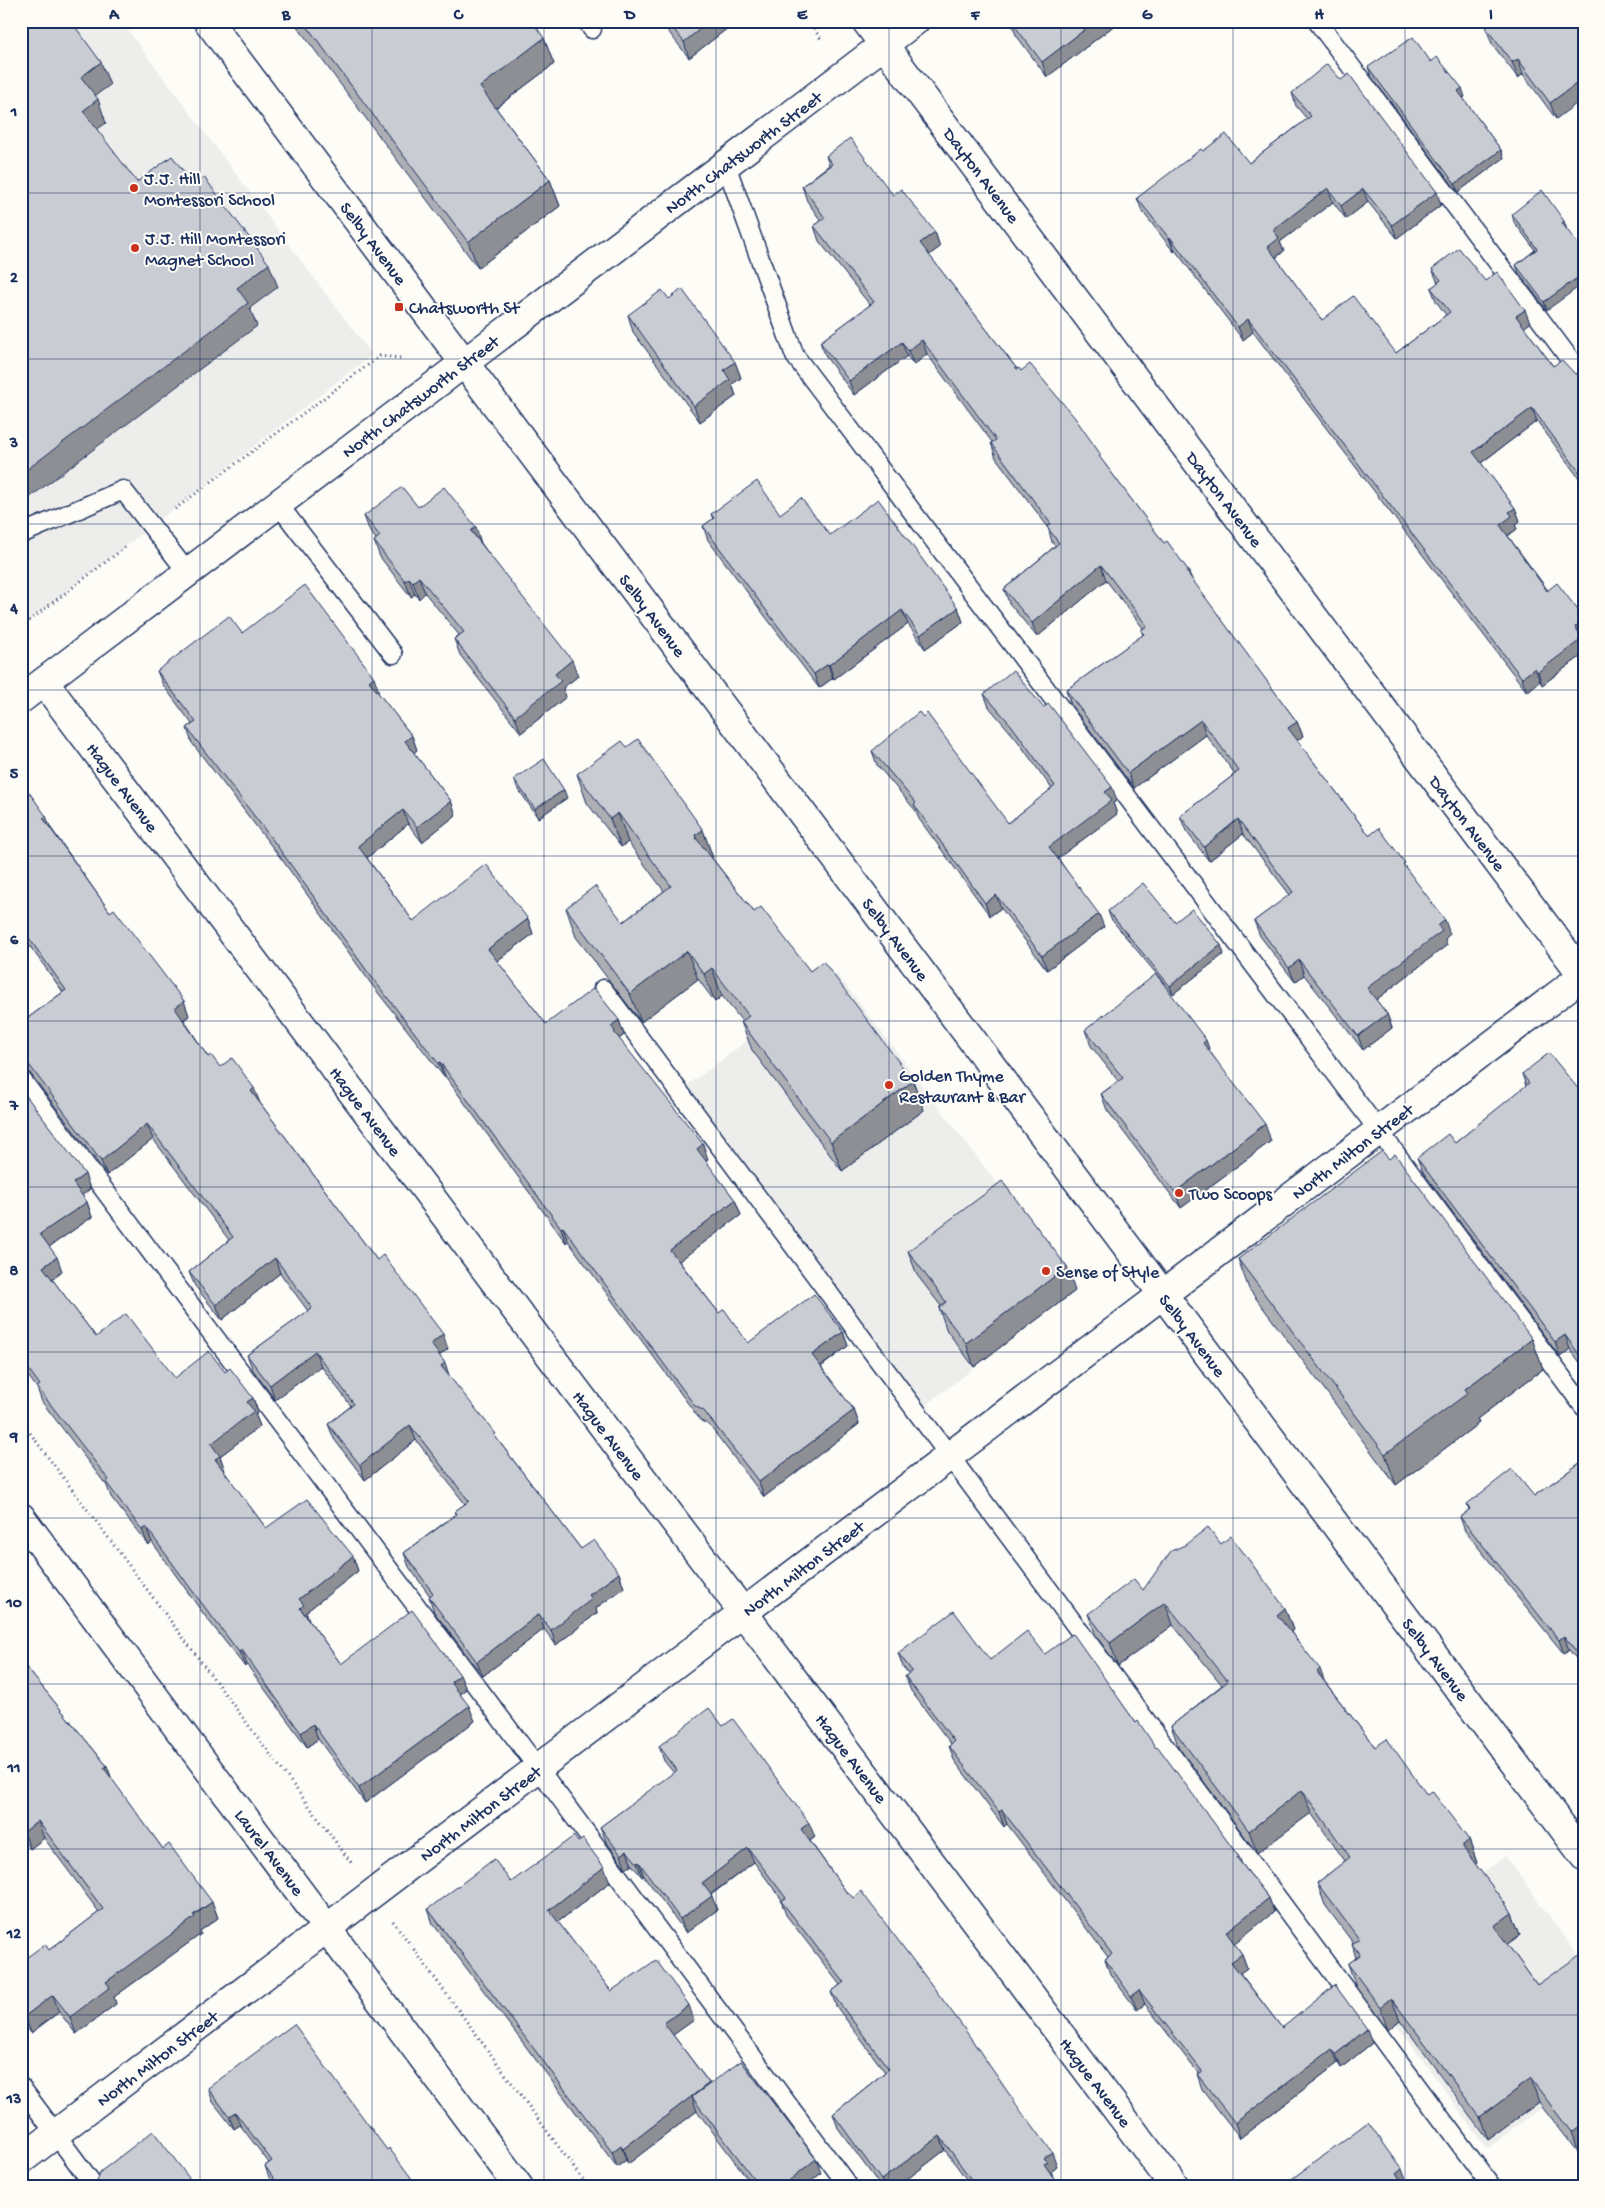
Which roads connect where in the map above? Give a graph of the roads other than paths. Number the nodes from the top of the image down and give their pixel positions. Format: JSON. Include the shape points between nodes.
{"nodes":[{"id":1,"x":208,"y":21,"type":"edge"},
{"id":2,"x":866,"y":21,"type":"edge"},
{"id":3,"x":915,"y":21,"type":"edge"},
{"id":4,"x":1317,"y":21,"type":"edge"},
{"id":5,"x":884,"y":45,"type":"junction"},
{"id":6,"x":726,"y":165,"type":"junction"},
{"id":7,"x":464,"y":362,"type":"junction"},
{"id":8,"x":1584,"y":378,"type":"edge"},
{"id":9,"x":278,"y":504,"type":"junction"},
{"id":10,"x":21,"y":534,"type":"edge"},
{"id":11,"x":188,"y":572,"type":"junction"},
{"id":12,"x":393,"y":654,"type":"dead end"},
{"id":13,"x":44,"y":682,"type":"junction"},
{"id":14,"x":21,"y":699,"type":"edge"},
{"id":15,"x":1583,"y":976,"type":"edge"},
{"id":16,"x":603,"y":990,"type":"edge"},
{"id":17,"x":21,"y":1079,"type":"edge"},
{"id":18,"x":1379,"y":1131,"type":"junction"},
{"id":19,"x":1162,"y":1294,"type":"junction"},
{"id":20,"x":1584,"y":1407,"type":"edge"},
{"id":21,"x":949,"y":1457,"type":"junction"},
{"id":22,"x":21,"y":1517,"type":"edge"},
{"id":23,"x":743,"y":1613,"type":"junction"},
{"id":24,"x":538,"y":1768,"type":"junction"},
{"id":25,"x":1584,"y":1856,"type":"edge"},
{"id":26,"x":328,"y":1929,"type":"junction"},
{"id":27,"x":21,"y":2087,"type":"edge"},
{"id":28,"x":56,"y":2134,"type":"junction"},
{"id":29,"x":21,"y":2160,"type":"edge"},
{"id":30,"x":96,"y":2187,"type":"edge"},
{"id":31,"x":519,"y":2187,"type":"edge"},
{"id":32,"x":849,"y":2187,"type":"edge"},
{"id":33,"x":1175,"y":2187,"type":"edge"},
{"id":34,"x":1492,"y":2187,"type":"edge"}],
"edges":[{"from":1,"to":7,"type":"street","name":"Selby Avenue"},
{"from":2,"to":5,"type":"street","name":"Dayton Avenue"},
{"from":3,"to":5,"type":"street","name":"North Chatsworth Street"},
{"from":4,"to":8,"type":"lane"},
{"from":5,"to":6,"type":"street","name":"North Chatsworth Street"},
{"from":5,"to":15,"type":"street","name":"Dayton Avenue"},
{"from":6,"to":7,"type":"street","name":"North Chatsworth Street"},
{"from":6,"to":18,"type":"lane","via":[[795,356]]},
{"from":7,"to":9,"type":"street","name":"North Chatsworth Street"},
{"from":7,"to":19,"type":"street","name":"Selby Avenue"},
{"from":9,"to":11,"type":"street","name":"North Chatsworth Street"},
{"from":9,"to":12,"type":"lane"},
{"from":10,"to":11,"type":"lane","via":[[123,490]]},
{"from":11,"to":13,"type":"street","name":"North Chatsworth Street"},
{"from":13,"to":14,"type":"street","name":"North Chatsworth Street"},
{"from":13,"to":23,"type":"street","name":"Hague Avenue"},
{"from":15,"to":18,"type":"street","name":"North Milton Street"},
{"from":16,"to":21,"type":"lane"},
{"from":17,"to":24,"type":"lane"},
{"from":18,"to":19,"type":"street","name":"North Milton Street"},
{"from":18,"to":20,"type":"lane"},
{"from":19,"to":21,"type":"street","name":"North Milton Street"},
{"from":19,"to":25,"type":"street","name":"Selby Avenue"},
{"from":21,"to":23,"type":"street","name":"North Milton Street"},
{"from":21,"to":34,"type":"lane"},
{"from":22,"to":26,"type":"street","name":"Laurel Avenue"},
{"from":23,"to":24,"type":"street","name":"North Milton Street"},
{"from":23,"to":33,"type":"street","name":"Hague Avenue"},
{"from":24,"to":26,"type":"street","name":"North Milton Street"},
{"from":24,"to":32,"type":"lane"},
{"from":26,"to":28,"type":"street","name":"North Milton Street"},
{"from":26,"to":31,"type":"street","name":"Laurel Avenue"},
{"from":27,"to":28,"type":"lane"},
{"from":28,"to":29,"type":"street","name":"North Milton Street"},
{"from":28,"to":30,"type":"lane"}]}
